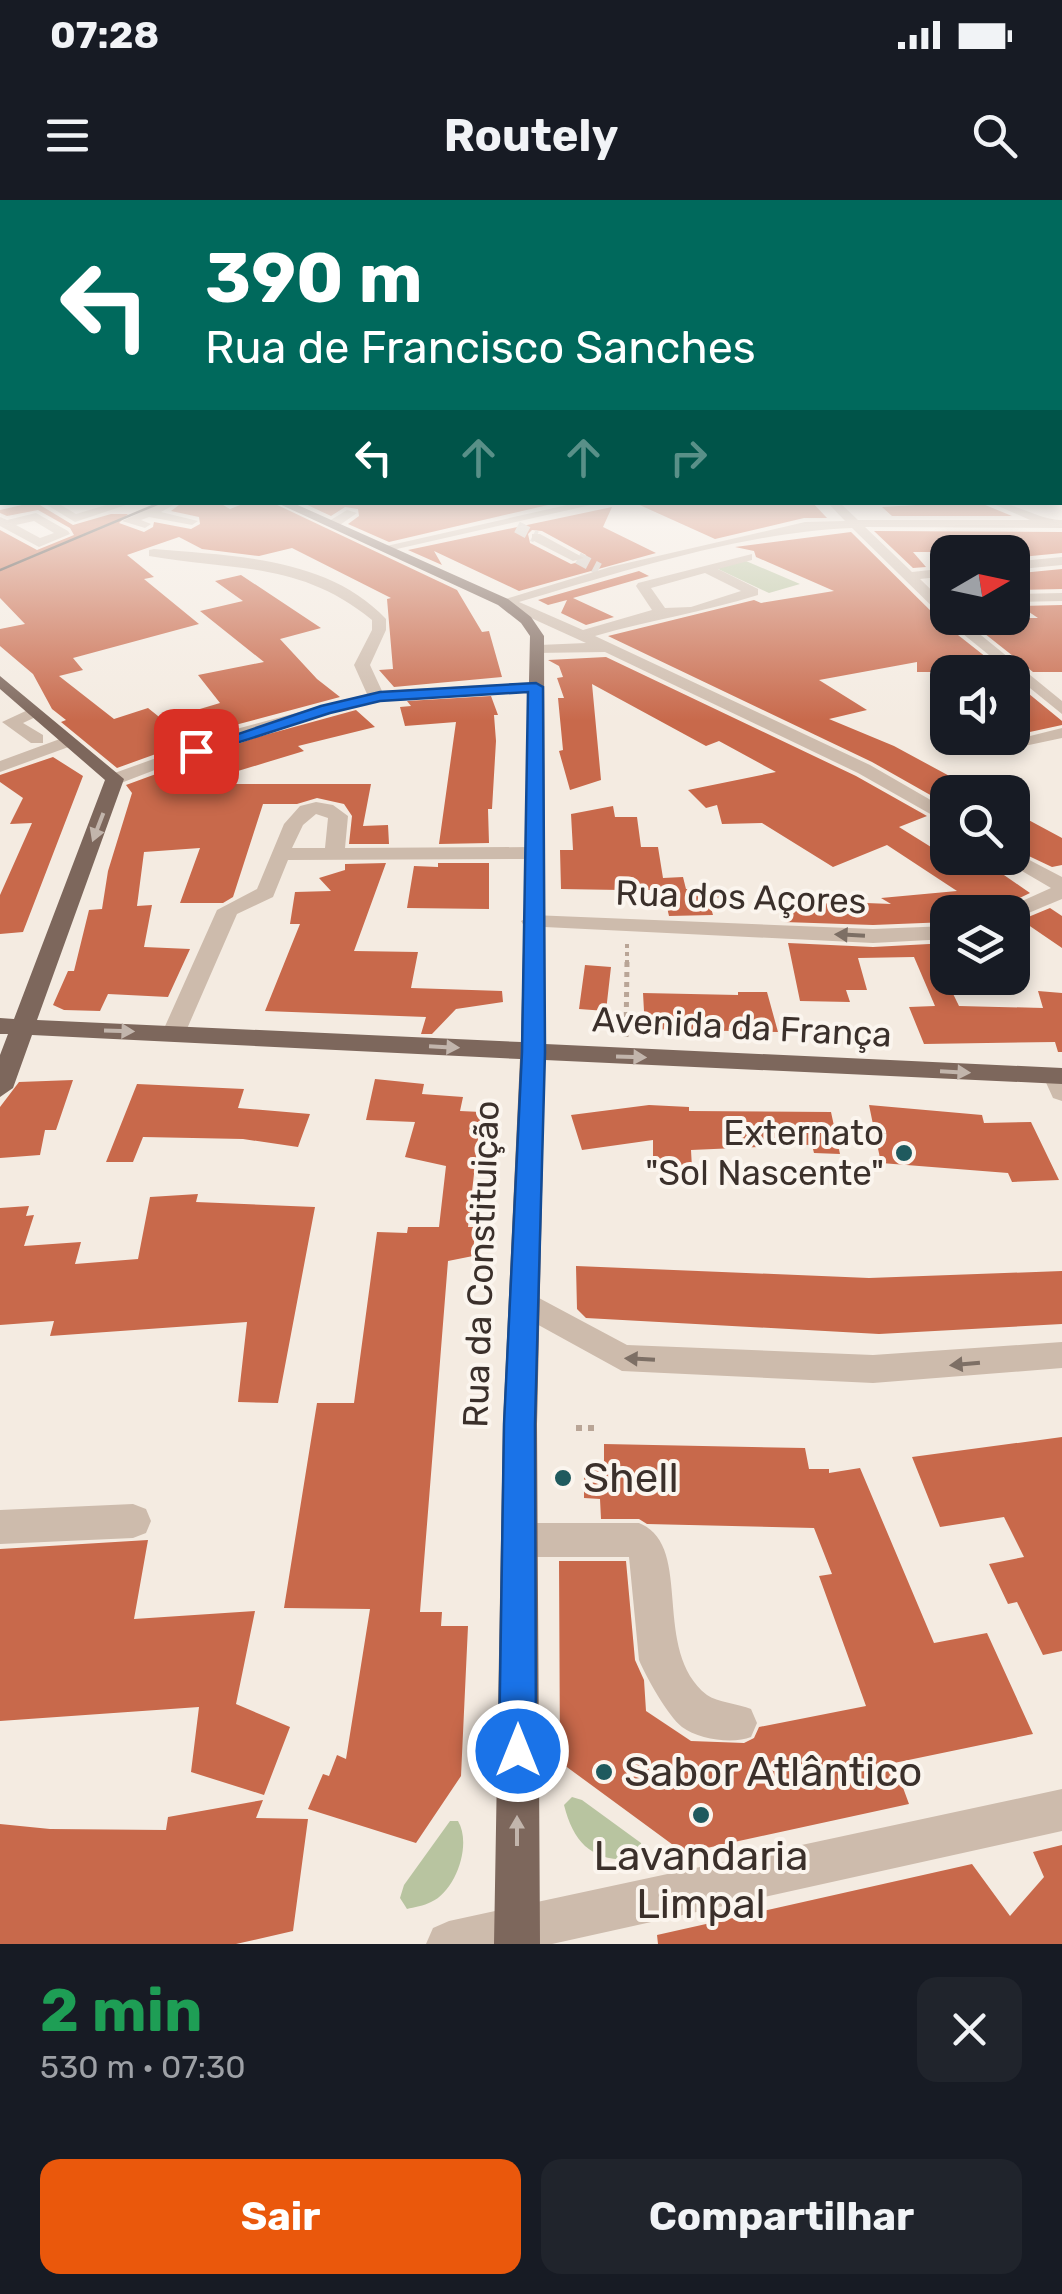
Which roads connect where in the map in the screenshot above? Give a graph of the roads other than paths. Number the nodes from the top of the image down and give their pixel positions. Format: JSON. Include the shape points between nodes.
{"nodes":[{"id":1,"x":206,"y":558,"type":"edge"},
{"id":2,"x":410,"y":558,"type":"edge"},
{"id":3,"x":657,"y":558,"type":"edge"},
{"id":4,"x":746,"y":558,"type":"edge"},
{"id":5,"x":887,"y":558,"type":"edge"},
{"id":6,"x":1062,"y":561,"type":"edge"},
{"id":7,"x":1030,"y":564,"type":"edge"},
{"id":8,"x":706,"y":568,"type":"junction"},
{"id":9,"x":930,"y":574,"type":"edge"},
{"id":10,"x":906,"y":577,"type":"junction"},
{"id":11,"x":930,"y":597,"type":"edge"},
{"id":12,"x":1062,"y":597,"type":"edge"},
{"id":13,"x":1030,"y":598,"type":"edge"},
{"id":14,"x":504,"y":602,"type":"junction"},
{"id":15,"x":661,"y":612,"type":"junction"},
{"id":16,"x":582,"y":634,"type":"junction"},
{"id":17,"x":975,"y":635,"type":"edge"},
{"id":18,"x":538,"y":650,"type":"junction"},
{"id":19,"x":623,"y":656,"type":"junction"},
{"id":20,"x":0,"y":680,"type":"edge"},
{"id":21,"x":536,"y":687,"type":"junction"},
{"id":22,"x":380,"y":697,"type":"junction"},
{"id":23,"x":1062,"y":709,"type":"edge"},
{"id":24,"x":36,"y":712,"type":"junction"},
{"id":25,"x":1062,"y":733,"type":"edge"},
{"id":26,"x":36,"y":739,"type":"dead end"},
{"id":27,"x":1030,"y":740,"type":"edge"},
{"id":28,"x":68,"y":741,"type":"junction"},
{"id":29,"x":0,"y":767,"type":"edge"},
{"id":30,"x":115,"y":779,"type":"junction"},
{"id":31,"x":930,"y":808,"type":"edge"},
{"id":32,"x":335,"y":852,"type":"junction"},
{"id":33,"x":533,"y":853,"type":"junction"},
{"id":34,"x":280,"y":854,"type":"junction"},
{"id":35,"x":1030,"y":868,"type":"edge"},
{"id":36,"x":1062,"y":888,"type":"edge"},
{"id":37,"x":1030,"y":905,"type":"edge"},
{"id":38,"x":532,"y":921,"type":"junction"},
{"id":39,"x":930,"y":933,"type":"edge"},
{"id":40,"x":11,"y":1027,"type":"edge"},
{"id":41,"x":174,"y":1033,"type":"junction"},
{"id":42,"x":534,"y":1052,"type":"junction"},
{"id":43,"x":1060,"y":1081,"type":"edge"},
{"id":44,"x":0,"y":1088,"type":"edge"},
{"id":45,"x":524,"y":1302,"type":"junction"},
{"id":46,"x":1062,"y":1355,"type":"edge"},
{"id":47,"x":133,"y":1521,"type":"dead end"},
{"id":48,"x":0,"y":1527,"type":"edge"},
{"id":49,"x":518,"y":1540,"type":"junction"},
{"id":50,"x":737,"y":1723,"type":"dead end"},
{"id":51,"x":1062,"y":1810,"type":"edge"},
{"id":52,"x":517,"y":1936,"type":"edge"},
{"id":53,"x":449,"y":1944,"type":"edge"}],
"edges":[{"from":1,"to":22,"type":"street","via":[[279,566],[322,580],[379,619],[362,665]]},
{"from":2,"to":14,"type":"main road"},
{"from":3,"to":14,"type":"street"},
{"from":4,"to":8,"type":"street"},
{"from":5,"to":10,"type":"street"},
{"from":6,"to":7,"type":"street"},
{"from":8,"to":15,"type":"street","via":[[643,586]]},
{"from":8,"to":15,"type":"street","via":[[753,592],[692,611]]},
{"from":9,"to":10,"type":"street"},
{"from":10,"to":11,"type":"street"},
{"from":12,"to":13,"type":"street"},
{"from":14,"to":16,"type":"street"},
{"from":14,"to":18,"type":"main road","via":[[532,626]]},
{"from":15,"to":16,"type":"street"},
{"from":16,"to":19,"type":"street"},
{"from":17,"to":23,"type":"street"},
{"from":18,"to":19,"type":"street","via":[[589,647]]},
{"from":18,"to":21,"type":"main road","name":"Rua da Constituição"},
{"from":19,"to":31,"type":"street","via":[[864,769]]},
{"from":20,"to":24,"type":"main road"},
{"from":21,"to":22,"type":"street"},
{"from":21,"to":33,"type":"main road","name":"Rua da Constituição"},
{"from":22,"to":30,"type":"street","via":[[308,714]]},
{"from":24,"to":26,"type":"street","via":[[10,722]]},
{"from":24,"to":28,"type":"main road"},
{"from":25,"to":27,"type":"street"},
{"from":28,"to":29,"type":"street"},
{"from":28,"to":30,"type":"main road"},
{"from":30,"to":40,"type":"main road","one_way":true},
{"from":32,"to":33,"type":"street"},
{"from":32,"to":34,"type":"street"},
{"from":32,"to":34,"type":"street","via":[[338,816],[320,810],[294,819]]},
{"from":33,"to":38,"type":"main road","name":"Rua da Constituição"},
{"from":34,"to":41,"type":"street","via":[[266,893],[228,910]]},
{"from":35,"to":36,"type":"street"},
{"from":36,"to":37,"type":"street"},
{"from":39,"to":38,"type":"street","name":"Rua dos Açores","one_way":true},
{"from":38,"to":42,"type":"main road","name":"Rua da Constituição"},
{"from":40,"to":41,"type":"main road","name":"Avenida da França","one_way":true},
{"from":40,"to":44,"type":"main road"},
{"from":41,"to":42,"type":"main road","name":"Avenida da França","one_way":true},
{"from":42,"to":43,"type":"main road","name":"Avenida da França","one_way":true},
{"from":42,"to":45,"type":"main road","name":"Rua da Constituição"},
{"from":46,"to":45,"type":"street","one_way":true,"via":[[873,1369],[622,1358]]},
{"from":45,"to":49,"type":"main road","name":"Rua da Constituição"},
{"from":47,"to":48,"type":"street"},
{"from":49,"to":50,"type":"street","via":[[640,1540],[650,1558],[658,1660],[696,1713]]},
{"from":52,"to":49,"type":"main road","name":"Rua da Constituição","one_way":true},
{"from":51,"to":52,"type":"street"},
{"from":52,"to":53,"type":"street"}]}
